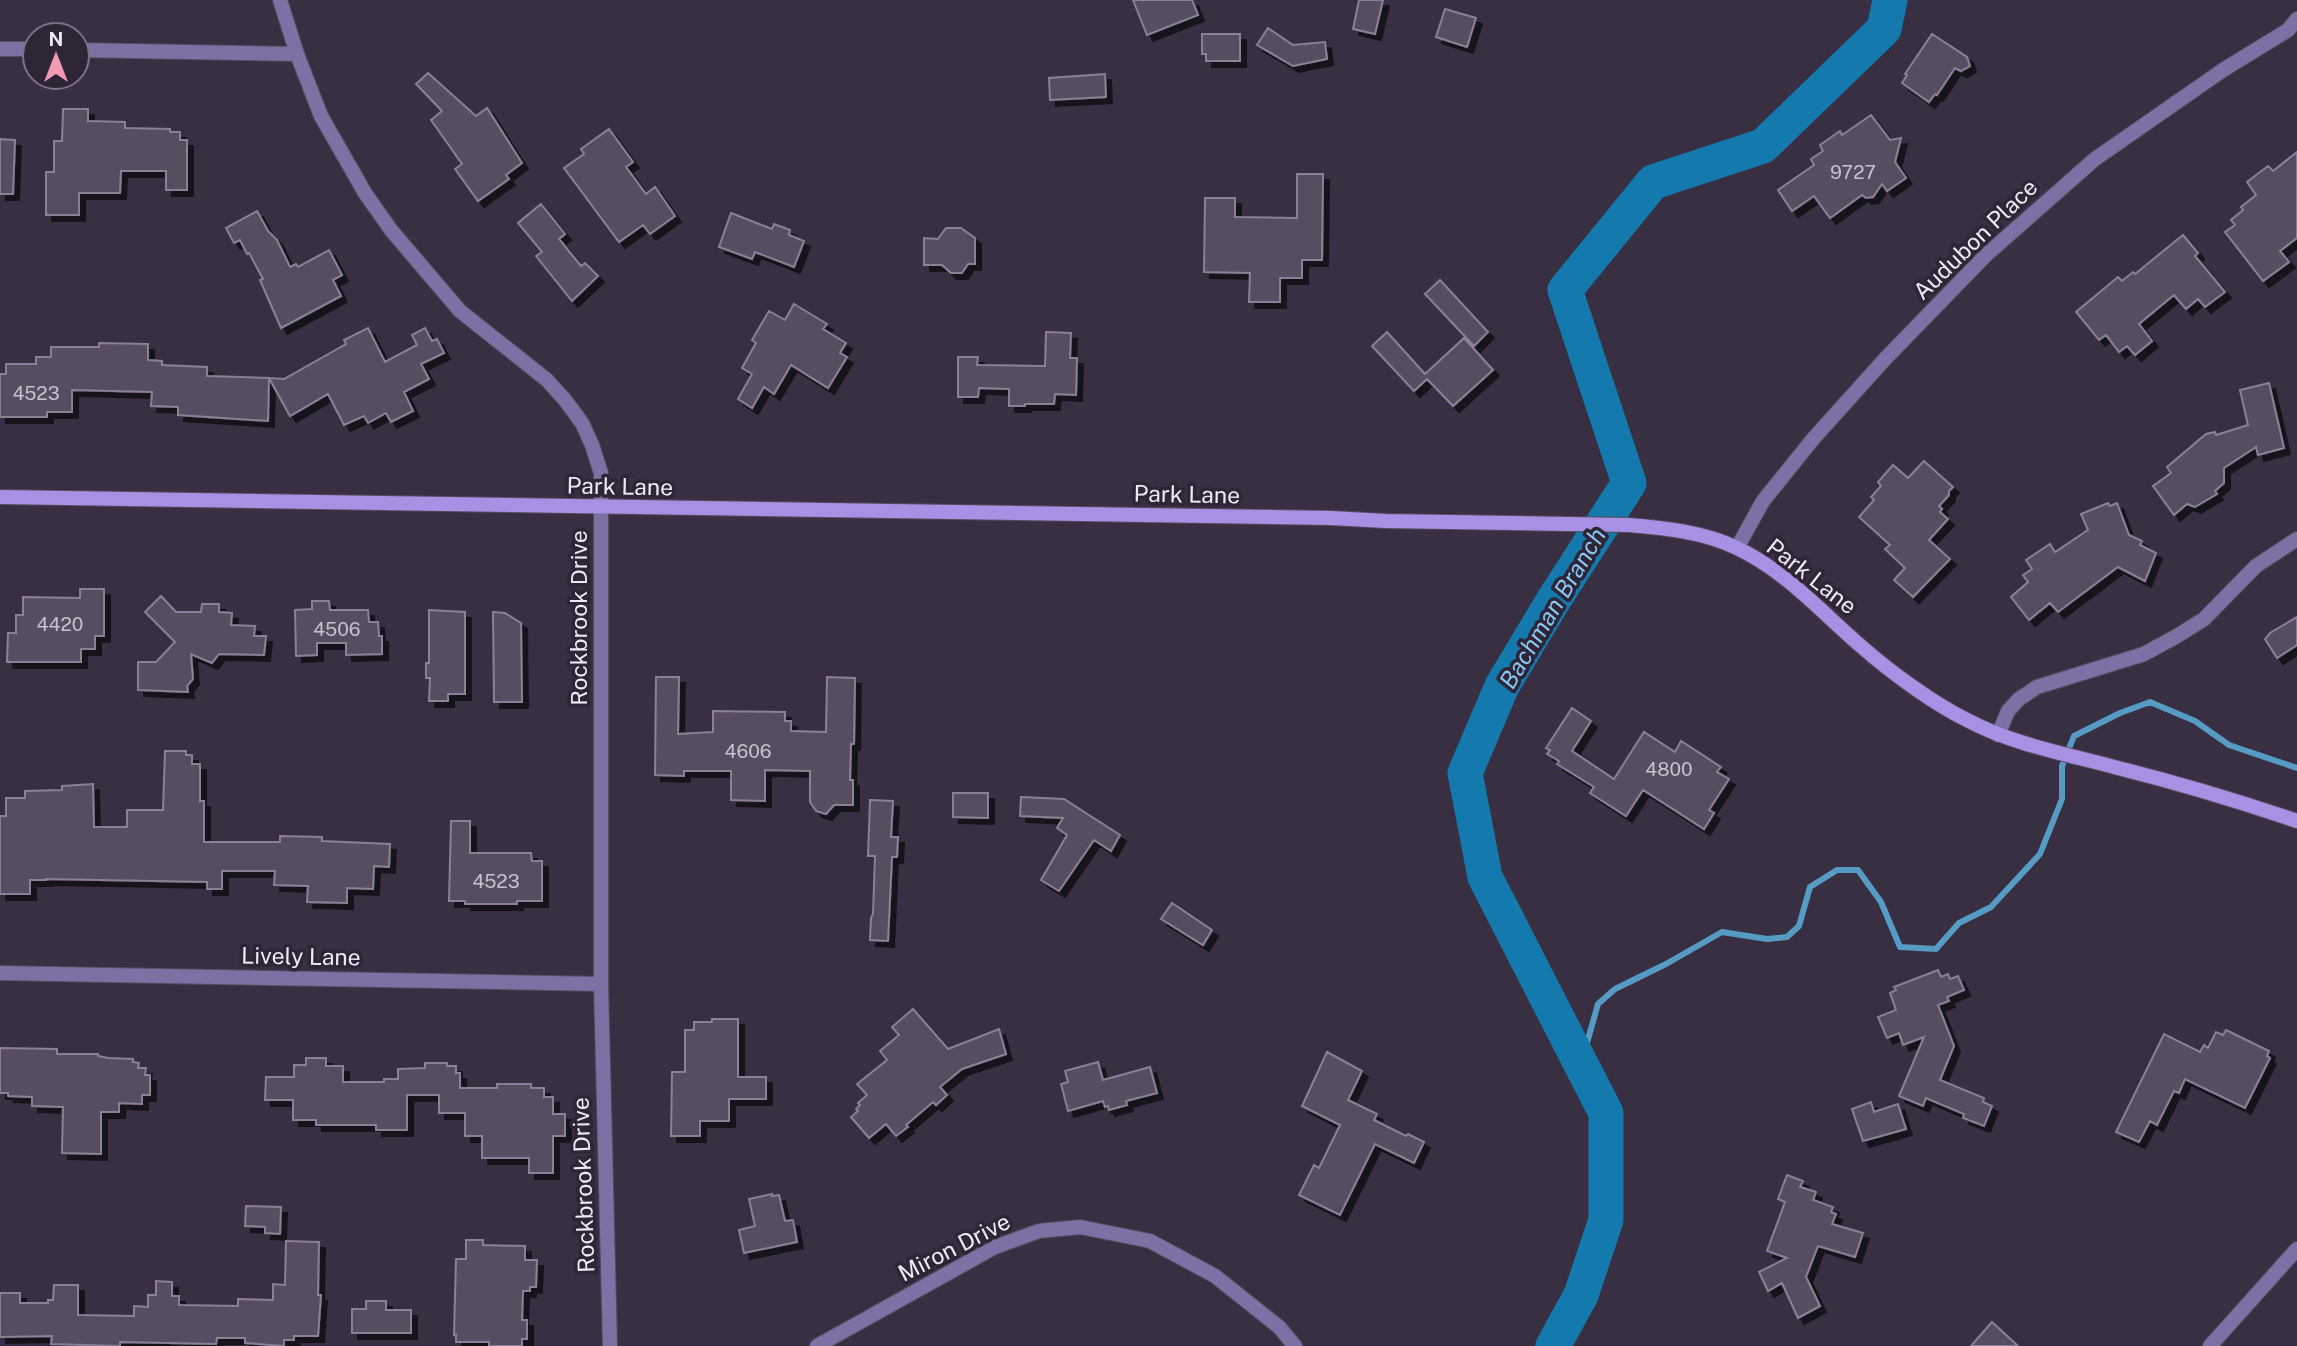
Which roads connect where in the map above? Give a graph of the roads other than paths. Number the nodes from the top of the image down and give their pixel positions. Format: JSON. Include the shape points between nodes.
{"nodes":[{"id":1,"x":280,"y":0,"type":"edge"},
{"id":2,"x":2297,"y":19,"type":"edge"},
{"id":3,"x":0,"y":49,"type":"edge"},
{"id":4,"x":21,"y":49,"type":"edge"},
{"id":5,"x":91,"y":50,"type":"edge"},
{"id":6,"x":297,"y":54,"type":"junction"},
{"id":7,"x":0,"y":497,"type":"edge"},
{"id":8,"x":602,"y":508,"type":"junction"},
{"id":9,"x":2297,"y":539,"type":"edge"},
{"id":10,"x":1737,"y":548,"type":"junction"},
{"id":11,"x":1998,"y":735,"type":"junction"},
{"id":12,"x":2297,"y":821,"type":"edge"},
{"id":13,"x":0,"y":973,"type":"edge"},
{"id":14,"x":601,"y":984,"type":"junction"},
{"id":15,"x":2297,"y":1250,"type":"edge"},
{"id":16,"x":610,"y":1346,"type":"edge"},
{"id":17,"x":817,"y":1346,"type":"edge"},
{"id":18,"x":1296,"y":1346,"type":"edge"},
{"id":19,"x":2210,"y":1346,"type":"edge"}],
"edges":[{"from":1,"to":6,"type":"street","name":"Rockbrook Drive"},
{"from":2,"to":10,"type":"street","name":"Audubon Place","via":[[2288,30],[2095,159],[1986,254],[1813,439],[1763,501]]},
{"from":3,"to":4,"type":"street"},
{"from":5,"to":6,"type":"street"},
{"from":6,"to":8,"type":"street","name":"Rockbrook Drive","via":[[321,116],[391,230],[460,311],[547,380],[582,423],[601,473]]},
{"from":7,"to":8,"type":"street","name":"Park Lane"},
{"from":8,"to":10,"type":"street","name":"Park Lane","via":[[1629,524],[1690,533]]},
{"from":8,"to":14,"type":"street","name":"Rockbrook Drive"},
{"from":9,"to":11,"type":"street","via":[[2256,566],[2204,619],[2177,636],[2144,654],[2037,687],[2008,711]]},
{"from":10,"to":11,"type":"street","name":"Park Lane","via":[[1776,570],[1863,648],[1919,689]]},
{"from":11,"to":12,"type":"street","name":"Park Lane"},
{"from":13,"to":14,"type":"street","name":"Lively Lane"},
{"from":14,"to":16,"type":"street","name":"Rockbrook Drive"},
{"from":15,"to":19,"type":"street"},
{"from":17,"to":18,"type":"street","name":"Miron Drive","via":[[995,1247],[1039,1231],[1080,1227],[1150,1241],[1215,1276]]}]}
